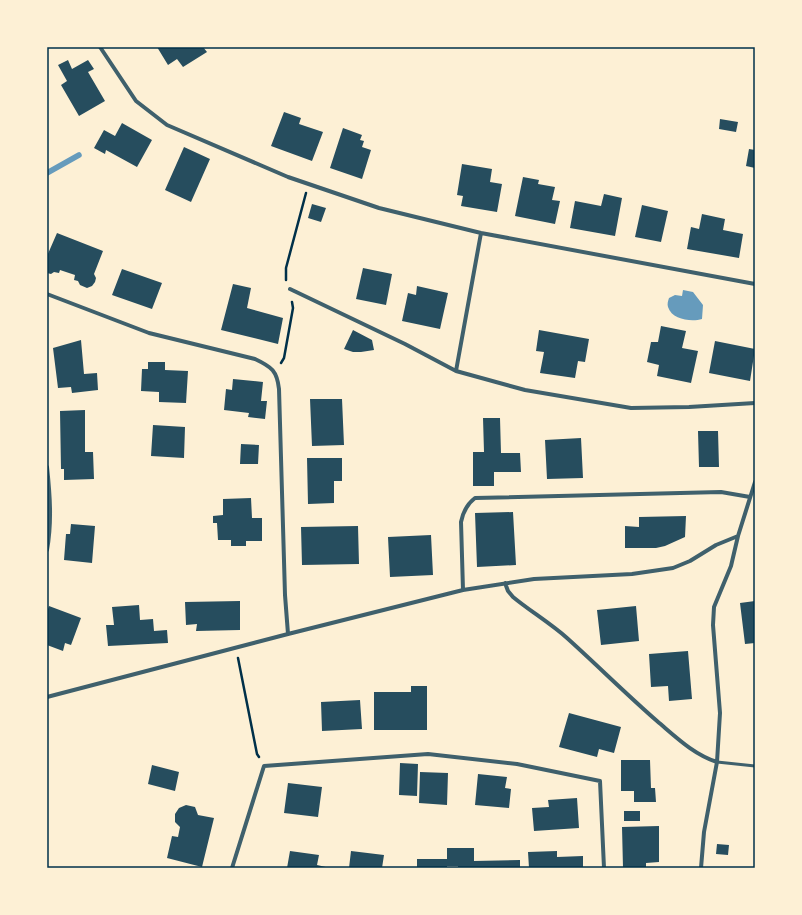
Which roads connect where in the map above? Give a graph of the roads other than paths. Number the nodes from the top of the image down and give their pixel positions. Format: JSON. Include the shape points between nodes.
{"nodes":[{"id":1,"x":100,"y":47,"type":"edge"},
{"id":2,"x":481,"y":233,"type":"junction"},
{"id":3,"x":755,"y":284,"type":"edge"},
{"id":4,"x":290,"y":289,"type":"dead end"},
{"id":5,"x":47,"y":294,"type":"edge"},
{"id":6,"x":456,"y":371,"type":"junction"},
{"id":7,"x":755,"y":403,"type":"edge"},
{"id":8,"x":47,"y":467,"type":"edge"},
{"id":9,"x":755,"y":482,"type":"edge"},
{"id":10,"x":48,"y":483,"type":"edge"},
{"id":11,"x":750,"y":497,"type":"junction"},
{"id":12,"x":738,"y":536,"type":"junction"},
{"id":13,"x":47,"y":550,"type":"edge"},
{"id":14,"x":505,"y":583,"type":"junction"},
{"id":15,"x":463,"y":590,"type":"junction"},
{"id":16,"x":288,"y":634,"type":"junction"},
{"id":17,"x":47,"y":697,"type":"edge"},
{"id":18,"x":717,"y":762,"type":"junction"},
{"id":19,"x":755,"y":766,"type":"edge"},
{"id":20,"x":232,"y":868,"type":"edge"},
{"id":21,"x":604,"y":868,"type":"edge"},
{"id":22,"x":701,"y":868,"type":"edge"}],
"edges":[{"from":1,"to":2,"type":"street","via":[[136,102],[167,125],[288,177],[379,208]]},
{"from":2,"to":3,"type":"street"},
{"from":2,"to":6,"type":"street"},
{"from":4,"to":6,"type":"street"},
{"from":5,"to":16,"type":"street","via":[[150,333],[255,359],[267,364],[275,372],[279,390]]},
{"from":6,"to":7,"type":"street","via":[[525,390],[631,408]]},
{"from":8,"to":10,"type":"street"},
{"from":9,"to":11,"type":"street"},
{"from":10,"to":13,"type":"street","via":[[50,532]]},
{"from":11,"to":12,"type":"street"},
{"from":11,"to":15,"type":"street","via":[[721,492],[475,498],[463,514],[461,522]]},
{"from":12,"to":14,"type":"street","via":[[673,568],[632,574]]},
{"from":12,"to":18,"type":"street","via":[[731,566],[714,607],[720,713]]},
{"from":14,"to":15,"type":"street"},
{"from":14,"to":18,"type":"street","via":[[513,597],[566,637],[681,742],[706,759]]},
{"from":15,"to":16,"type":"street"},
{"from":16,"to":17,"type":"street"},
{"from":18,"to":19,"type":"lane"},
{"from":18,"to":22,"type":"street","via":[[704,832]]},
{"from":20,"to":21,"type":"street","via":[[264,766],[428,754],[517,764],[600,781]]}]}
